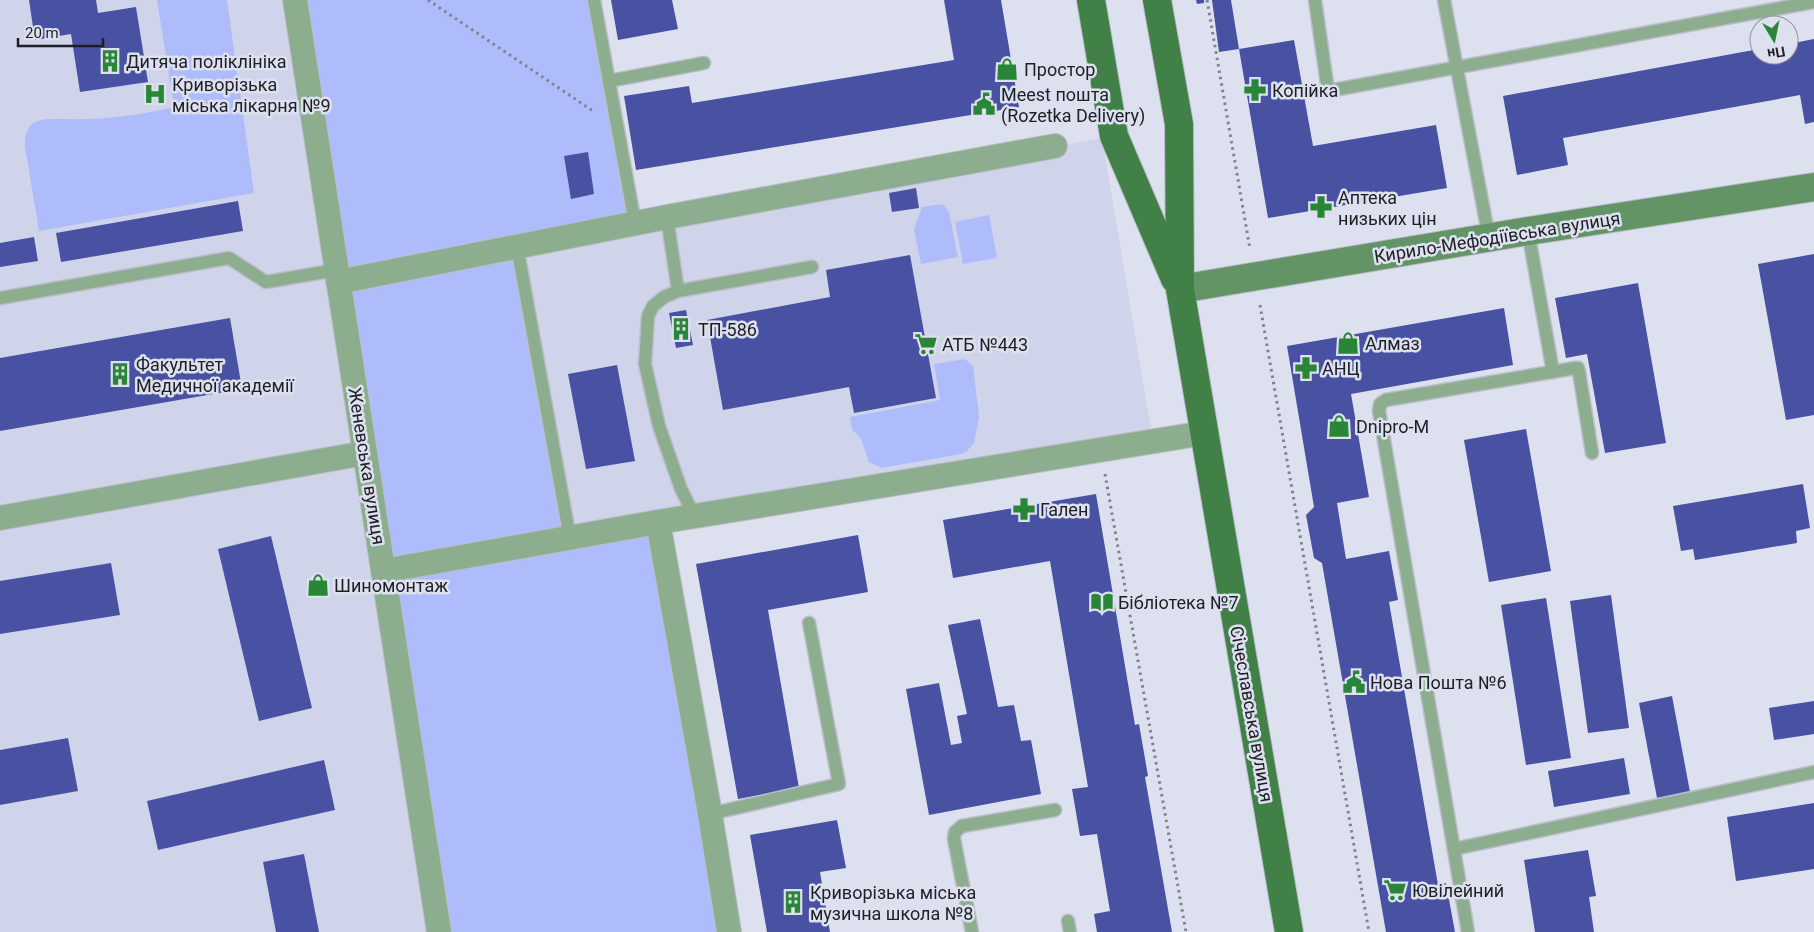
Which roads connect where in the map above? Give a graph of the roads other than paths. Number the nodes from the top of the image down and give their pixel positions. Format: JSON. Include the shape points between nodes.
{"nodes":[{"id":1,"x":295,"y":0,"type":"edge"},
{"id":2,"x":594,"y":0,"type":"edge"},
{"id":3,"x":1091,"y":0,"type":"edge"},
{"id":4,"x":1157,"y":0,"type":"edge"},
{"id":5,"x":1315,"y":0,"type":"edge"},
{"id":6,"x":1444,"y":0,"type":"edge"},
{"id":7,"x":1814,"y":2,"type":"edge"},
{"id":8,"x":704,"y":63,"type":"dead end"},
{"id":9,"x":1457,"y":66,"type":"junction"},
{"id":10,"x":609,"y":81,"type":"junction"},
{"id":11,"x":1055,"y":146,"type":"dead end"},
{"id":12,"x":1814,"y":187,"type":"edge"},
{"id":13,"x":667,"y":217,"type":"junction"},
{"id":14,"x":636,"y":223,"type":"junction"},
{"id":15,"x":1528,"y":231,"type":"junction"},
{"id":16,"x":1489,"y":238,"type":"junction"},
{"id":17,"x":517,"y":246,"type":"junction"},
{"id":18,"x":812,"y":267,"type":"dead end"},
{"id":19,"x":337,"y":276,"type":"junction"},
{"id":20,"x":1180,"y":289,"type":"junction"},
{"id":21,"x":678,"y":291,"type":"junction"},
{"id":22,"x":0,"y":298,"type":"edge"},
{"id":23,"x":1553,"y":372,"type":"junction"},
{"id":24,"x":1204,"y":433,"type":"junction"},
{"id":25,"x":365,"y":453,"type":"junction"},
{"id":26,"x":1592,"y":453,"type":"dead end"},
{"id":27,"x":695,"y":517,"type":"junction"},
{"id":28,"x":0,"y":518,"type":"edge"},
{"id":29,"x":658,"y":522,"type":"junction"},
{"id":30,"x":570,"y":538,"type":"junction"},
{"id":31,"x":383,"y":570,"type":"junction"},
{"id":32,"x":810,"y":623,"type":"dead end"},
{"id":33,"x":1814,"y":772,"type":"edge"},
{"id":34,"x":1055,"y":810,"type":"dead end"},
{"id":35,"x":710,"y":814,"type":"junction"},
{"id":36,"x":1454,"y":849,"type":"junction"},
{"id":37,"x":439,"y":932,"type":"edge"},
{"id":38,"x":729,"y":932,"type":"edge"},
{"id":39,"x":972,"y":932,"type":"edge"},
{"id":40,"x":1289,"y":932,"type":"edge"},
{"id":41,"x":1468,"y":932,"type":"edge"}],
"edges":[{"from":1,"to":19,"type":"street","name":"Женевська вулиця"},
{"from":2,"to":10,"type":"lane"},
{"from":3,"to":20,"type":"main road","via":[[1114,136]]},
{"from":4,"to":20,"type":"main road","via":[[1179,124]]},
{"from":5,"to":9,"type":"lane","via":[[1328,91]]},
{"from":6,"to":9,"type":"lane"},
{"from":7,"to":9,"type":"lane"},
{"from":8,"to":10,"type":"lane"},
{"from":9,"to":16,"type":"lane"},
{"from":10,"to":14,"type":"lane"},
{"from":11,"to":13,"type":"street"},
{"from":12,"to":15,"type":"street","name":"Кирило-Мефодіївська вулиця"},
{"from":13,"to":14,"type":"street"},
{"from":13,"to":21,"type":"lane"},
{"from":14,"to":17,"type":"street"},
{"from":15,"to":16,"type":"street","name":"Кирило-Мефодіївська вулиця"},
{"from":15,"to":23,"type":"lane"},
{"from":16,"to":20,"type":"street","name":"Кирило-Мефодіївська вулиця"},
{"from":17,"to":19,"type":"street"},
{"from":17,"to":30,"type":"lane"},
{"from":18,"to":21,"type":"lane"},
{"from":19,"to":22,"type":"lane","via":[[266,282],[229,258]]},
{"from":19,"to":25,"type":"street","name":"Женевська вулиця"},
{"from":20,"to":24,"type":"main road","name":"Січеславська вулиця"},
{"from":21,"to":27,"type":"lane","via":[[653,306],[648,316],[646,364],[659,426],[681,490]]},
{"from":23,"to":26,"type":"lane","via":[[1578,368]]},
{"from":23,"to":36,"type":"lane","via":[[1386,400],[1380,404]]},
{"from":24,"to":27,"type":"street"},
{"from":24,"to":40,"type":"main road","name":"Січеславська вулиця"},
{"from":25,"to":28,"type":"street"},
{"from":25,"to":31,"type":"street","name":"Женевська вулиця"},
{"from":27,"to":29,"type":"street"},
{"from":29,"to":30,"type":"street"},
{"from":29,"to":35,"type":"street"},
{"from":30,"to":31,"type":"street"},
{"from":31,"to":37,"type":"street","name":"Женевська вулиця"},
{"from":32,"to":35,"type":"lane","via":[[839,784]]},
{"from":33,"to":36,"type":"lane"},
{"from":34,"to":39,"type":"lane","via":[[962,826],[955,832]]},
{"from":35,"to":38,"type":"street"},
{"from":36,"to":41,"type":"lane"}]}
